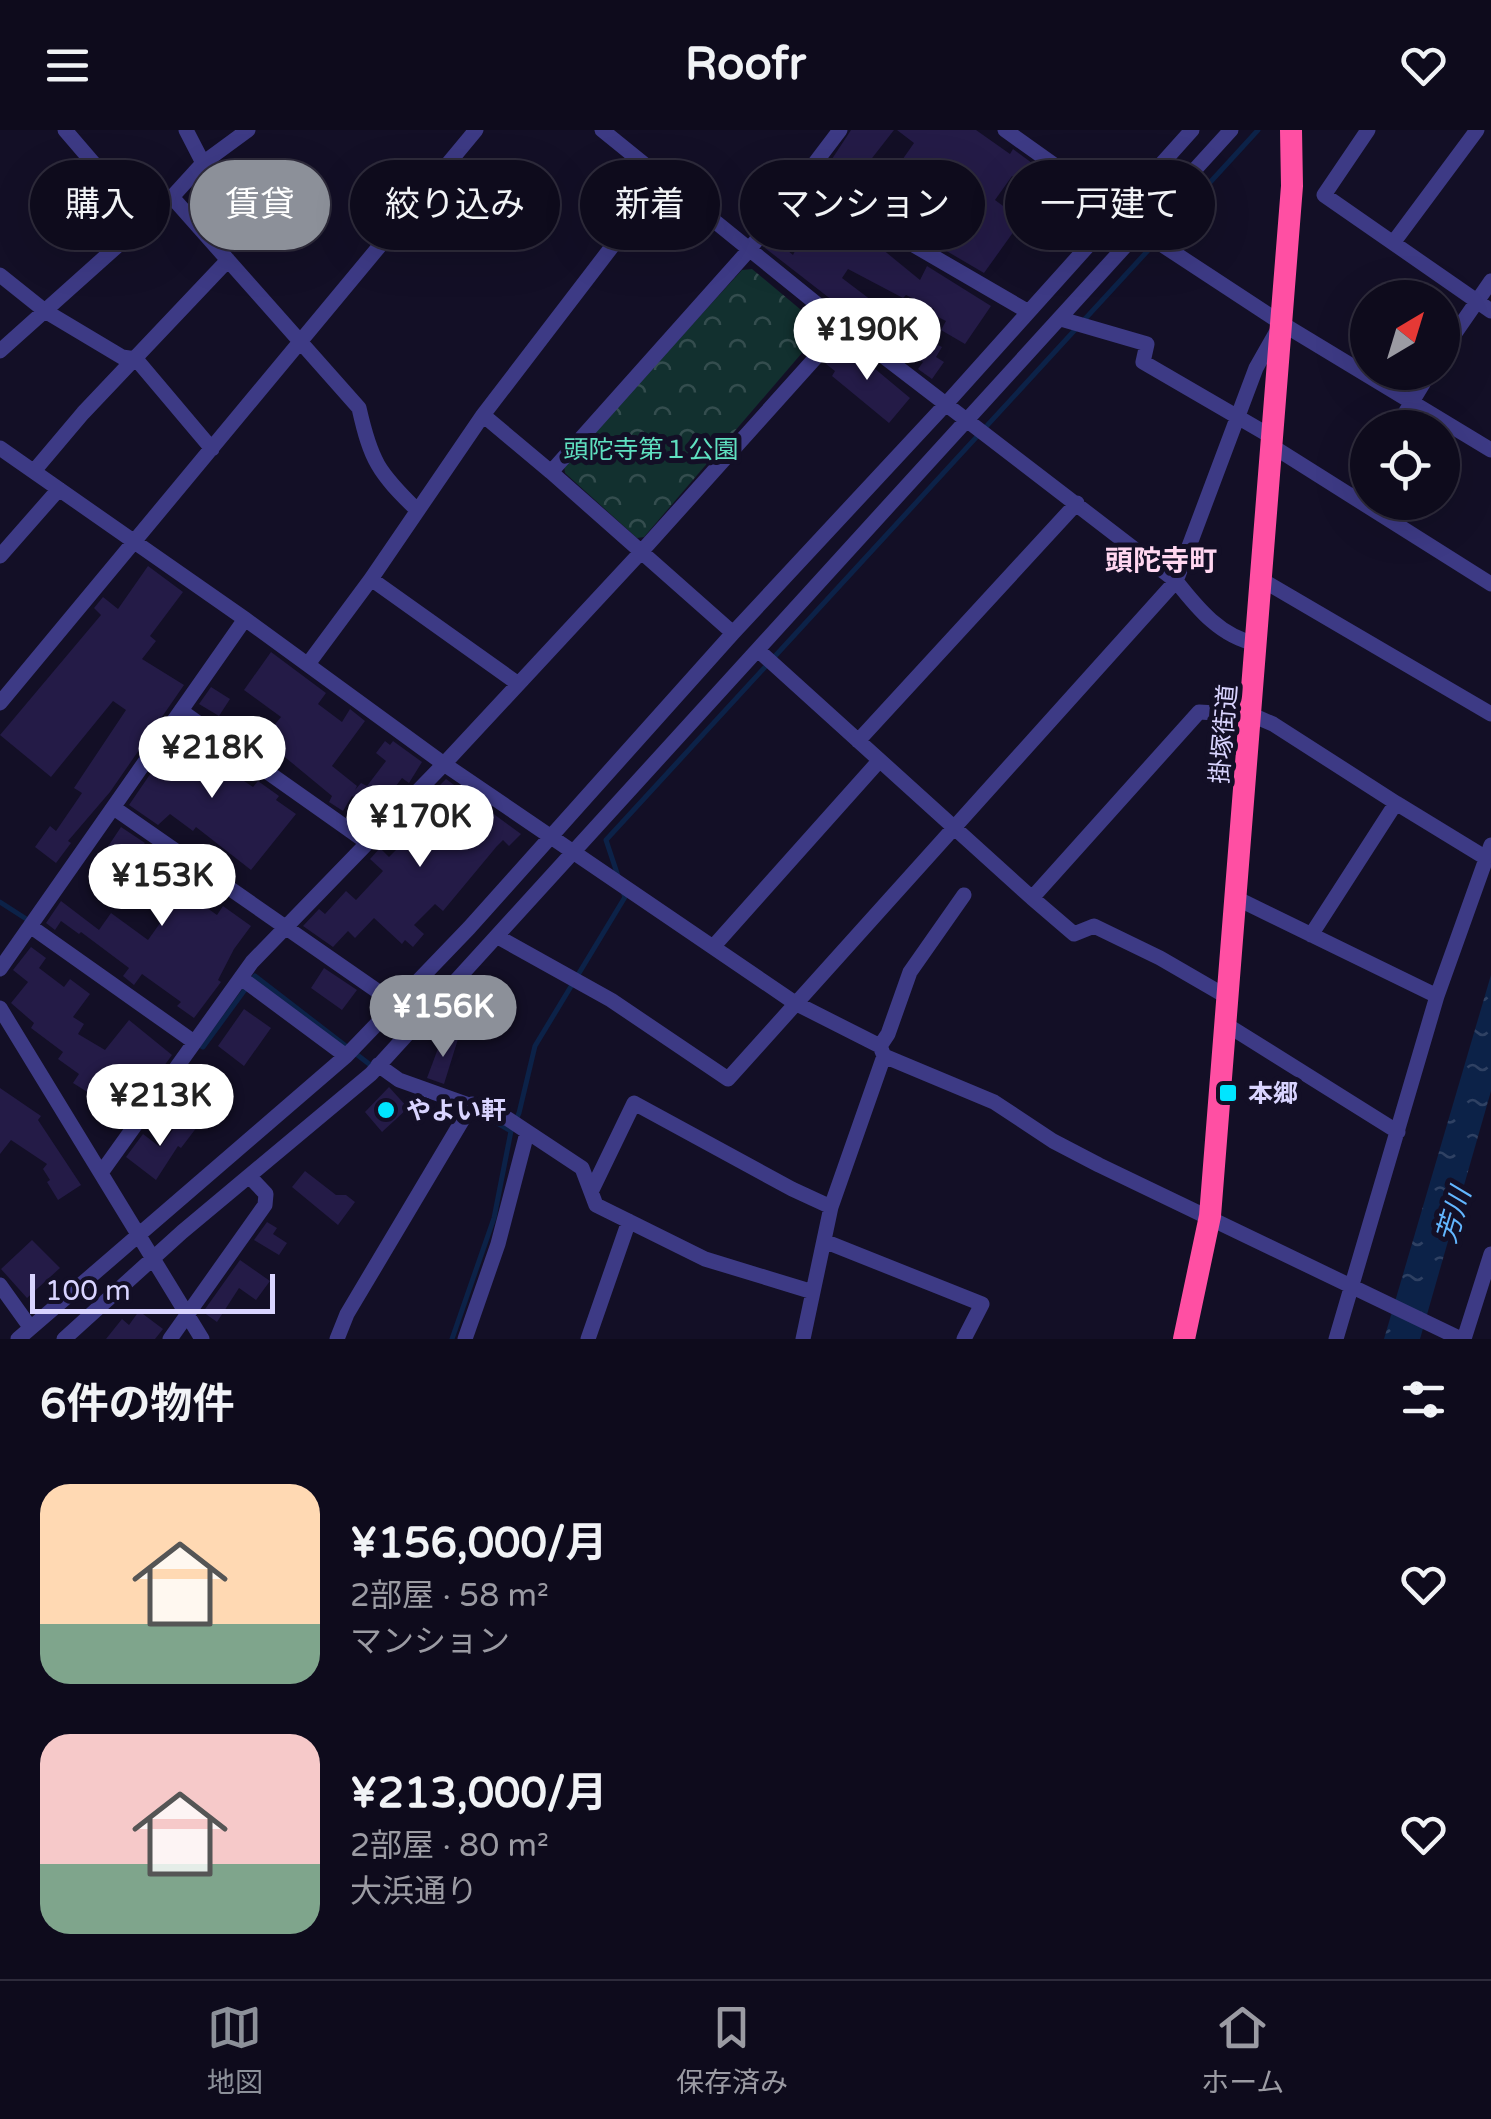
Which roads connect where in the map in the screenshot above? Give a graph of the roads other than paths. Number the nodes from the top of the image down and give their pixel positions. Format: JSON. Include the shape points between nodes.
{"nodes":[{"id":1,"x":65,"y":130,"type":"edge"},
{"id":2,"x":186,"y":130,"type":"edge"},
{"id":3,"x":248,"y":130,"type":"edge"},
{"id":4,"x":476,"y":130,"type":"edge"},
{"id":5,"x":602,"y":130,"type":"edge"},
{"id":6,"x":840,"y":130,"type":"edge"},
{"id":7,"x":1006,"y":130,"type":"edge"},
{"id":8,"x":1192,"y":130,"type":"edge"},
{"id":9,"x":1231,"y":130,"type":"edge"},
{"id":10,"x":1291,"y":130,"type":"edge"},
{"id":11,"x":1368,"y":130,"type":"edge"},
{"id":12,"x":1477,"y":130,"type":"edge"},
{"id":13,"x":1030,"y":136,"type":"edge"},
{"id":14,"x":91,"y":160,"type":"edge"},
{"id":15,"x":201,"y":160,"type":"edge"},
{"id":16,"x":207,"y":160,"type":"edge"},
{"id":17,"x":639,"y":160,"type":"edge"},
{"id":18,"x":816,"y":160,"type":"edge"},
{"id":19,"x":1058,"y":160,"type":"edge"},
{"id":20,"x":1165,"y":160,"type":"edge"},
{"id":21,"x":1204,"y":160,"type":"edge"},
{"id":22,"x":190,"y":177,"type":"edge"},
{"id":23,"x":1292,"y":186,"type":"junction"},
{"id":24,"x":1324,"y":195,"type":"junction"},
{"id":25,"x":172,"y":197,"type":"joint"},
{"id":26,"x":720,"y":226,"type":"edge"},
{"id":27,"x":740,"y":242,"type":"edge"},
{"id":28,"x":1392,"y":243,"type":"junction"},
{"id":29,"x":113,"y":250,"type":"edge"},
{"id":30,"x":609,"y":250,"type":"edge"},
{"id":31,"x":750,"y":250,"type":"joint"},
{"id":32,"x":922,"y":250,"type":"edge"},
{"id":33,"x":1083,"y":250,"type":"edge"},
{"id":34,"x":1124,"y":250,"type":"edge"},
{"id":35,"x":1170,"y":250,"type":"edge"},
{"id":36,"x":228,"y":260,"type":"junction"},
{"id":37,"x":0,"y":276,"type":"edge"},
{"id":38,"x":1491,"y":281,"type":"edge"},
{"id":39,"x":1475,"y":301,"type":"junction"},
{"id":40,"x":45,"y":311,"type":"junction"},
{"id":41,"x":1027,"y":311,"type":"junction"},
{"id":42,"x":1491,"y":311,"type":"edge"},
{"id":43,"x":1060,"y":319,"type":"junction"},
{"id":44,"x":1282,"y":323,"type":"junction"},
{"id":45,"x":1460,"y":324,"type":"edge"},
{"id":46,"x":844,"y":326,"type":"junction"},
{"id":47,"x":300,"y":340,"type":"junction"},
{"id":48,"x":0,"y":351,"type":"edge"},
{"id":49,"x":136,"y":359,"type":"junction"},
{"id":50,"x":1419,"y":390,"type":"edge"},
{"id":51,"x":1412,"y":401,"type":"junction"},
{"id":52,"x":946,"y":404,"type":"junction"},
{"id":53,"x":1407,"y":410,"type":"edge"},
{"id":54,"x":483,"y":415,"type":"junction"},
{"id":55,"x":1238,"y":418,"type":"junction"},
{"id":56,"x":968,"y":420,"type":"junction"},
{"id":57,"x":1272,"y":442,"type":"junction"},
{"id":58,"x":0,"y":448,"type":"edge"},
{"id":59,"x":212,"y":449,"type":"junction"},
{"id":60,"x":1491,"y":450,"type":"edge"},
{"id":61,"x":34,"y":472,"type":"junction"},
{"id":62,"x":550,"y":472,"type":"junction"},
{"id":63,"x":59,"y":489,"type":"junction"},
{"id":64,"x":1350,"y":492,"type":"edge"},
{"id":65,"x":1076,"y":503,"type":"junction"},
{"id":66,"x":417,"y":510,"type":"junction"},
{"id":67,"x":1393,"y":520,"type":"edge"},
{"id":68,"x":134,"y":542,"type":"junction"},
{"id":69,"x":642,"y":551,"type":"junction"},
{"id":70,"x":0,"y":556,"type":"edge"},
{"id":71,"x":371,"y":579,"type":"junction"},
{"id":72,"x":1176,"y":580,"type":"junction"},
{"id":73,"x":1262,"y":580,"type":"junction"},
{"id":74,"x":1491,"y":584,"type":"edge"},
{"id":75,"x":245,"y":619,"type":"junction"},
{"id":76,"x":733,"y":633,"type":"junction"},
{"id":77,"x":1258,"y":644,"type":"junction"},
{"id":78,"x":759,"y":650,"type":"junction"},
{"id":79,"x":308,"y":664,"type":"junction"},
{"id":80,"x":517,"y":683,"type":"junction"},
{"id":81,"x":0,"y":703,"type":"edge"},
{"id":82,"x":182,"y":711,"type":"junction"},
{"id":83,"x":1491,"y":714,"type":"edge"},
{"id":84,"x":1252,"y":715,"type":"junction"},
{"id":85,"x":858,"y":741,"type":"junction"},
{"id":86,"x":879,"y":761,"type":"junction"},
{"id":87,"x":444,"y":764,"type":"junction"},
{"id":88,"x":1396,"y":803,"type":"junction"},
{"id":89,"x":114,"y":808,"type":"junction"},
{"id":90,"x":953,"y":828,"type":"junction"},
{"id":91,"x":550,"y":835,"type":"junction"},
{"id":92,"x":368,"y":844,"type":"junction"},
{"id":93,"x":576,"y":852,"type":"junction"},
{"id":94,"x":1488,"y":852,"type":"edge"},
{"id":95,"x":964,"y":895,"type":"dead end"},
{"id":96,"x":1032,"y":898,"type":"junction"},
{"id":97,"x":1236,"y":898,"type":"junction"},
{"id":98,"x":30,"y":926,"type":"junction"},
{"id":99,"x":285,"y":928,"type":"junction"},
{"id":100,"x":1310,"y":934,"type":"junction"},
{"id":101,"x":498,"y":937,"type":"junction"},
{"id":102,"x":713,"y":947,"type":"junction"},
{"id":103,"x":0,"y":969,"type":"edge"},
{"id":104,"x":240,"y":978,"type":"junction"},
{"id":105,"x":1437,"y":996,"type":"junction"},
{"id":106,"x":1229,"y":998,"type":"junction"},
{"id":107,"x":795,"y":1003,"type":"junction"},
{"id":108,"x":396,"y":1004,"type":"junction"},
{"id":109,"x":0,"y":1008,"type":"edge"},
{"id":110,"x":1227,"y":1025,"type":"junction"},
{"id":111,"x":194,"y":1042,"type":"junction"},
{"id":112,"x":882,"y":1051,"type":"junction"},
{"id":113,"x":346,"y":1056,"type":"junction"},
{"id":114,"x":378,"y":1066,"type":"junction"},
{"id":115,"x":472,"y":1104,"type":"junction"},
{"id":116,"x":1398,"y":1132,"type":"junction"},
{"id":117,"x":527,"y":1133,"type":"junction"},
{"id":118,"x":100,"y":1172,"type":"junction"},
{"id":119,"x":249,"y":1176,"type":"junction"},
{"id":120,"x":591,"y":1192,"type":"junction"},
{"id":121,"x":831,"y":1207,"type":"junction"},
{"id":122,"x":1210,"y":1216,"type":"junction"},
{"id":123,"x":628,"y":1221,"type":"junction"},
{"id":124,"x":138,"y":1234,"type":"junction"},
{"id":125,"x":824,"y":1241,"type":"junction"},
{"id":126,"x":1491,"y":1254,"type":"edge"},
{"id":127,"x":153,"y":1259,"type":"junction"},
{"id":128,"x":1350,"y":1284,"type":"junction"},
{"id":129,"x":0,"y":1285,"type":"edge"},
{"id":130,"x":814,"y":1292,"type":"junction"},
{"id":131,"x":187,"y":1314,"type":"junction"},
{"id":132,"x":1186,"y":1330,"type":"edge"},
{"id":133,"x":24,"y":1333,"type":"edge"},
{"id":134,"x":64,"y":1339,"type":"edge"},
{"id":135,"x":170,"y":1339,"type":"edge"},
{"id":136,"x":202,"y":1339,"type":"edge"},
{"id":137,"x":337,"y":1339,"type":"edge"},
{"id":138,"x":466,"y":1339,"type":"edge"},
{"id":139,"x":588,"y":1339,"type":"edge"},
{"id":140,"x":803,"y":1339,"type":"edge"},
{"id":141,"x":964,"y":1339,"type":"edge"},
{"id":142,"x":1171,"y":1339,"type":"edge"},
{"id":143,"x":1336,"y":1339,"type":"edge"},
{"id":144,"x":1463,"y":1339,"type":"edge"}],
"edges":[{"from":1,"to":14,"type":"street"},
{"from":2,"to":15,"type":"street"},
{"from":3,"to":16,"type":"street"},
{"from":4,"to":47,"type":"street"},
{"from":5,"to":17,"type":"street"},
{"from":6,"to":18,"type":"street"},
{"from":7,"to":13,"type":"street"},
{"from":8,"to":20,"type":"street"},
{"from":9,"to":21,"type":"street"},
{"from":10,"to":23,"type":"highway","name":"掛塚街道"},
{"from":11,"to":24,"type":"street"},
{"from":12,"to":28,"type":"street"},
{"from":13,"to":19,"type":"street"},
{"from":22,"to":25,"type":"street"},
{"from":23,"to":24,"type":"street"},
{"from":23,"to":44,"type":"highway","name":"掛塚街道"},
{"from":24,"to":28,"type":"street"},
{"from":25,"to":36,"type":"street"},
{"from":26,"to":27,"type":"street"},
{"from":28,"to":39,"type":"street"},
{"from":29,"to":40,"type":"street"},
{"from":30,"to":54,"type":"street"},
{"from":31,"to":46,"type":"street"},
{"from":31,"to":62,"type":"street"},
{"from":32,"to":41,"type":"street"},
{"from":33,"to":41,"type":"street"},
{"from":34,"to":43,"type":"street"},
{"from":35,"to":44,"type":"street"},
{"from":36,"to":47,"type":"street"},
{"from":36,"to":49,"type":"street"},
{"from":37,"to":40,"type":"street"},
{"from":38,"to":39,"type":"street"},
{"from":39,"to":42,"type":"street"},
{"from":39,"to":45,"type":"street"},
{"from":40,"to":48,"type":"street"},
{"from":40,"to":49,"type":"street"},
{"from":41,"to":52,"type":"street"},
{"from":43,"to":55,"type":"street","via":[[1148,344],[1144,362]]},
{"from":43,"to":56,"type":"street"},
{"from":44,"to":51,"type":"street"},
{"from":44,"to":55,"type":"street"},
{"from":44,"to":57,"type":"highway","name":"掛塚街道"},
{"from":46,"to":52,"type":"street"},
{"from":46,"to":69,"type":"street"},
{"from":47,"to":59,"type":"street"},
{"from":47,"to":66,"type":"street","via":[[359,408],[369,452]]},
{"from":49,"to":59,"type":"street"},
{"from":49,"to":61,"type":"street"},
{"from":50,"to":51,"type":"street"},
{"from":51,"to":53,"type":"street"},
{"from":51,"to":60,"type":"street"},
{"from":52,"to":56,"type":"street"},
{"from":52,"to":76,"type":"street"},
{"from":54,"to":62,"type":"street"},
{"from":54,"to":66,"type":"street"},
{"from":55,"to":57,"type":"street"},
{"from":55,"to":72,"type":"street"},
{"from":56,"to":65,"type":"street"},
{"from":56,"to":78,"type":"street"},
{"from":57,"to":64,"type":"street"},
{"from":57,"to":73,"type":"highway","name":"掛塚街道"},
{"from":58,"to":61,"type":"street"},
{"from":59,"to":68,"type":"street"},
{"from":61,"to":63,"type":"street"},
{"from":62,"to":69,"type":"street"},
{"from":63,"to":68,"type":"street"},
{"from":63,"to":70,"type":"street"},
{"from":65,"to":72,"type":"street"},
{"from":65,"to":85,"type":"street"},
{"from":66,"to":71,"type":"street"},
{"from":67,"to":74,"type":"street"},
{"from":68,"to":75,"type":"street"},
{"from":68,"to":81,"type":"street"},
{"from":69,"to":76,"type":"street"},
{"from":69,"to":80,"type":"street"},
{"from":71,"to":79,"type":"street"},
{"from":71,"to":80,"type":"street"},
{"from":72,"to":77,"type":"street","via":[[1236,640]]},
{"from":72,"to":90,"type":"street"},
{"from":73,"to":77,"type":"highway","name":"掛塚街道"},
{"from":73,"to":83,"type":"street"},
{"from":75,"to":79,"type":"street"},
{"from":75,"to":82,"type":"street"},
{"from":76,"to":91,"type":"street"},
{"from":77,"to":84,"type":"highway","name":"掛塚街道"},
{"from":78,"to":85,"type":"street"},
{"from":78,"to":93,"type":"street"},
{"from":79,"to":87,"type":"street"},
{"from":80,"to":87,"type":"street"},
{"from":82,"to":89,"type":"street"},
{"from":82,"to":92,"type":"street"},
{"from":84,"to":88,"type":"street"},
{"from":84,"to":96,"type":"street","via":[[1199,712]]},
{"from":84,"to":97,"type":"highway","name":"掛塚街道"},
{"from":85,"to":86,"type":"street"},
{"from":86,"to":90,"type":"street"},
{"from":86,"to":102,"type":"street"},
{"from":87,"to":91,"type":"street"},
{"from":87,"to":92,"type":"street"},
{"from":88,"to":94,"type":"street"},
{"from":88,"to":100,"type":"street"},
{"from":89,"to":98,"type":"street"},
{"from":89,"to":99,"type":"street"},
{"from":90,"to":96,"type":"street"},
{"from":90,"to":107,"type":"street"},
{"from":91,"to":93,"type":"street"},
{"from":91,"to":108,"type":"street"},
{"from":92,"to":99,"type":"street"},
{"from":93,"to":101,"type":"street"},
{"from":93,"to":102,"type":"street"},
{"from":94,"to":105,"type":"street"},
{"from":95,"to":112,"type":"street","via":[[910,972]]},
{"from":96,"to":106,"type":"street","via":[[1074,934],[1094,926]]},
{"from":97,"to":100,"type":"street"},
{"from":97,"to":106,"type":"highway","name":"掛塚街道"},
{"from":98,"to":103,"type":"street"},
{"from":98,"to":111,"type":"street"},
{"from":99,"to":104,"type":"street"},
{"from":99,"to":108,"type":"street"},
{"from":100,"to":105,"type":"street"},
{"from":101,"to":107,"type":"street","via":[[611,1000],[728,1080]]},
{"from":101,"to":114,"type":"street"},
{"from":102,"to":107,"type":"street"},
{"from":104,"to":111,"type":"street"},
{"from":104,"to":113,"type":"street"},
{"from":105,"to":116,"type":"street"},
{"from":106,"to":110,"type":"highway","name":"掛塚街道"},
{"from":107,"to":112,"type":"street"},
{"from":108,"to":113,"type":"street"},
{"from":109,"to":118,"type":"street"},
{"from":110,"to":116,"type":"street"},
{"from":110,"to":122,"type":"highway","name":"掛塚街道"},
{"from":111,"to":118,"type":"street"},
{"from":112,"to":121,"type":"street"},
{"from":112,"to":122,"type":"street"},
{"from":113,"to":124,"type":"street"},
{"from":114,"to":115,"type":"street","via":[[399,1080]]},
{"from":114,"to":119,"type":"street"},
{"from":115,"to":117,"type":"street"},
{"from":115,"to":137,"type":"street"},
{"from":116,"to":128,"type":"street"},
{"from":117,"to":120,"type":"street","via":[[582,1168]]},
{"from":117,"to":138,"type":"street"},
{"from":118,"to":124,"type":"street"},
{"from":119,"to":127,"type":"street"},
{"from":119,"to":131,"type":"street","via":[[266,1194],[265,1205]]},
{"from":120,"to":121,"type":"street","via":[[634,1103]]},
{"from":120,"to":123,"type":"street","via":[[596,1205]]},
{"from":121,"to":125,"type":"street"},
{"from":122,"to":128,"type":"street"},
{"from":122,"to":132,"type":"highway","name":"掛塚街道"},
{"from":123,"to":130,"type":"street","via":[[705,1259]]},
{"from":123,"to":139,"type":"street"},
{"from":124,"to":127,"type":"street"},
{"from":124,"to":133,"type":"street"},
{"from":125,"to":130,"type":"street"},
{"from":125,"to":141,"type":"street","via":[[982,1304]]},
{"from":126,"to":144,"type":"street"},
{"from":127,"to":131,"type":"street"},
{"from":127,"to":134,"type":"street"},
{"from":128,"to":143,"type":"street"},
{"from":128,"to":144,"type":"street"},
{"from":129,"to":133,"type":"street"},
{"from":130,"to":140,"type":"street"},
{"from":131,"to":135,"type":"street"},
{"from":131,"to":136,"type":"street"},
{"from":132,"to":142,"type":"street"}]}
